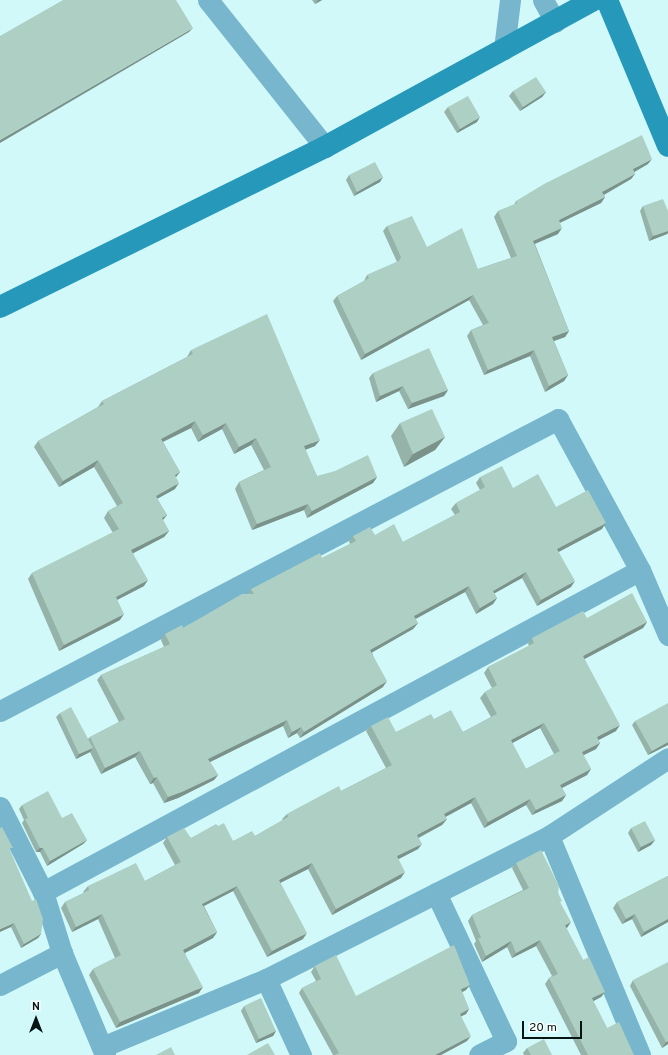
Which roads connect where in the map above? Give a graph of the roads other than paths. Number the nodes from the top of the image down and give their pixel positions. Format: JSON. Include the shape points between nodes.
{"nodes":[{"id":1,"x":208,"y":0,"type":"edge"},
{"id":2,"x":510,"y":0,"type":"edge"},
{"id":3,"x":543,"y":0,"type":"edge"},
{"id":4,"x":593,"y":0,"type":"edge"},
{"id":5,"x":606,"y":0,"type":"edge"},
{"id":6,"x":555,"y":22,"type":"junction"},
{"id":7,"x":504,"y":49,"type":"junction"},
{"id":8,"x":668,"y":146,"type":"edge"},
{"id":9,"x":325,"y":147,"type":"junction"},
{"id":10,"x":0,"y":307,"type":"edge"},
{"id":11,"x":640,"y":570,"type":"junction"},
{"id":12,"x":668,"y":635,"type":"edge"},
{"id":13,"x":0,"y":711,"type":"edge"},
{"id":14,"x":668,"y":758,"type":"edge"},
{"id":15,"x":0,"y":808,"type":"edge"},
{"id":16,"x":549,"y":836,"type":"junction"},
{"id":17,"x":43,"y":892,"type":"junction"},
{"id":18,"x":436,"y":892,"type":"junction"},
{"id":19,"x":62,"y":953,"type":"junction"},
{"id":20,"x":266,"y":979,"type":"junction"},
{"id":21,"x":0,"y":985,"type":"edge"},
{"id":22,"x":104,"y":1051,"type":"edge"},
{"id":23,"x":301,"y":1055,"type":"edge"},
{"id":24,"x":479,"y":1055,"type":"edge"},
{"id":25,"x":640,"y":1055,"type":"edge"}],
"edges":[{"from":1,"to":9,"type":"street"},
{"from":2,"to":7,"type":"street"},
{"from":3,"to":6,"type":"street"},
{"from":4,"to":6,"type":"main road"},
{"from":5,"to":8,"type":"main road"},
{"from":6,"to":7,"type":"main road"},
{"from":7,"to":9,"type":"main road"},
{"from":9,"to":10,"type":"main road"},
{"from":11,"to":12,"type":"street"},
{"from":11,"to":13,"type":"street","via":[[558,419]]},
{"from":11,"to":17,"type":"street"},
{"from":14,"to":16,"type":"street"},
{"from":15,"to":17,"type":"street"},
{"from":16,"to":18,"type":"street"},
{"from":16,"to":25,"type":"street"},
{"from":17,"to":19,"type":"street"},
{"from":18,"to":20,"type":"street"},
{"from":18,"to":24,"type":"street","via":[[506,1041]]},
{"from":19,"to":21,"type":"street"},
{"from":19,"to":22,"type":"street"},
{"from":20,"to":22,"type":"street"},
{"from":20,"to":23,"type":"street"}]}
